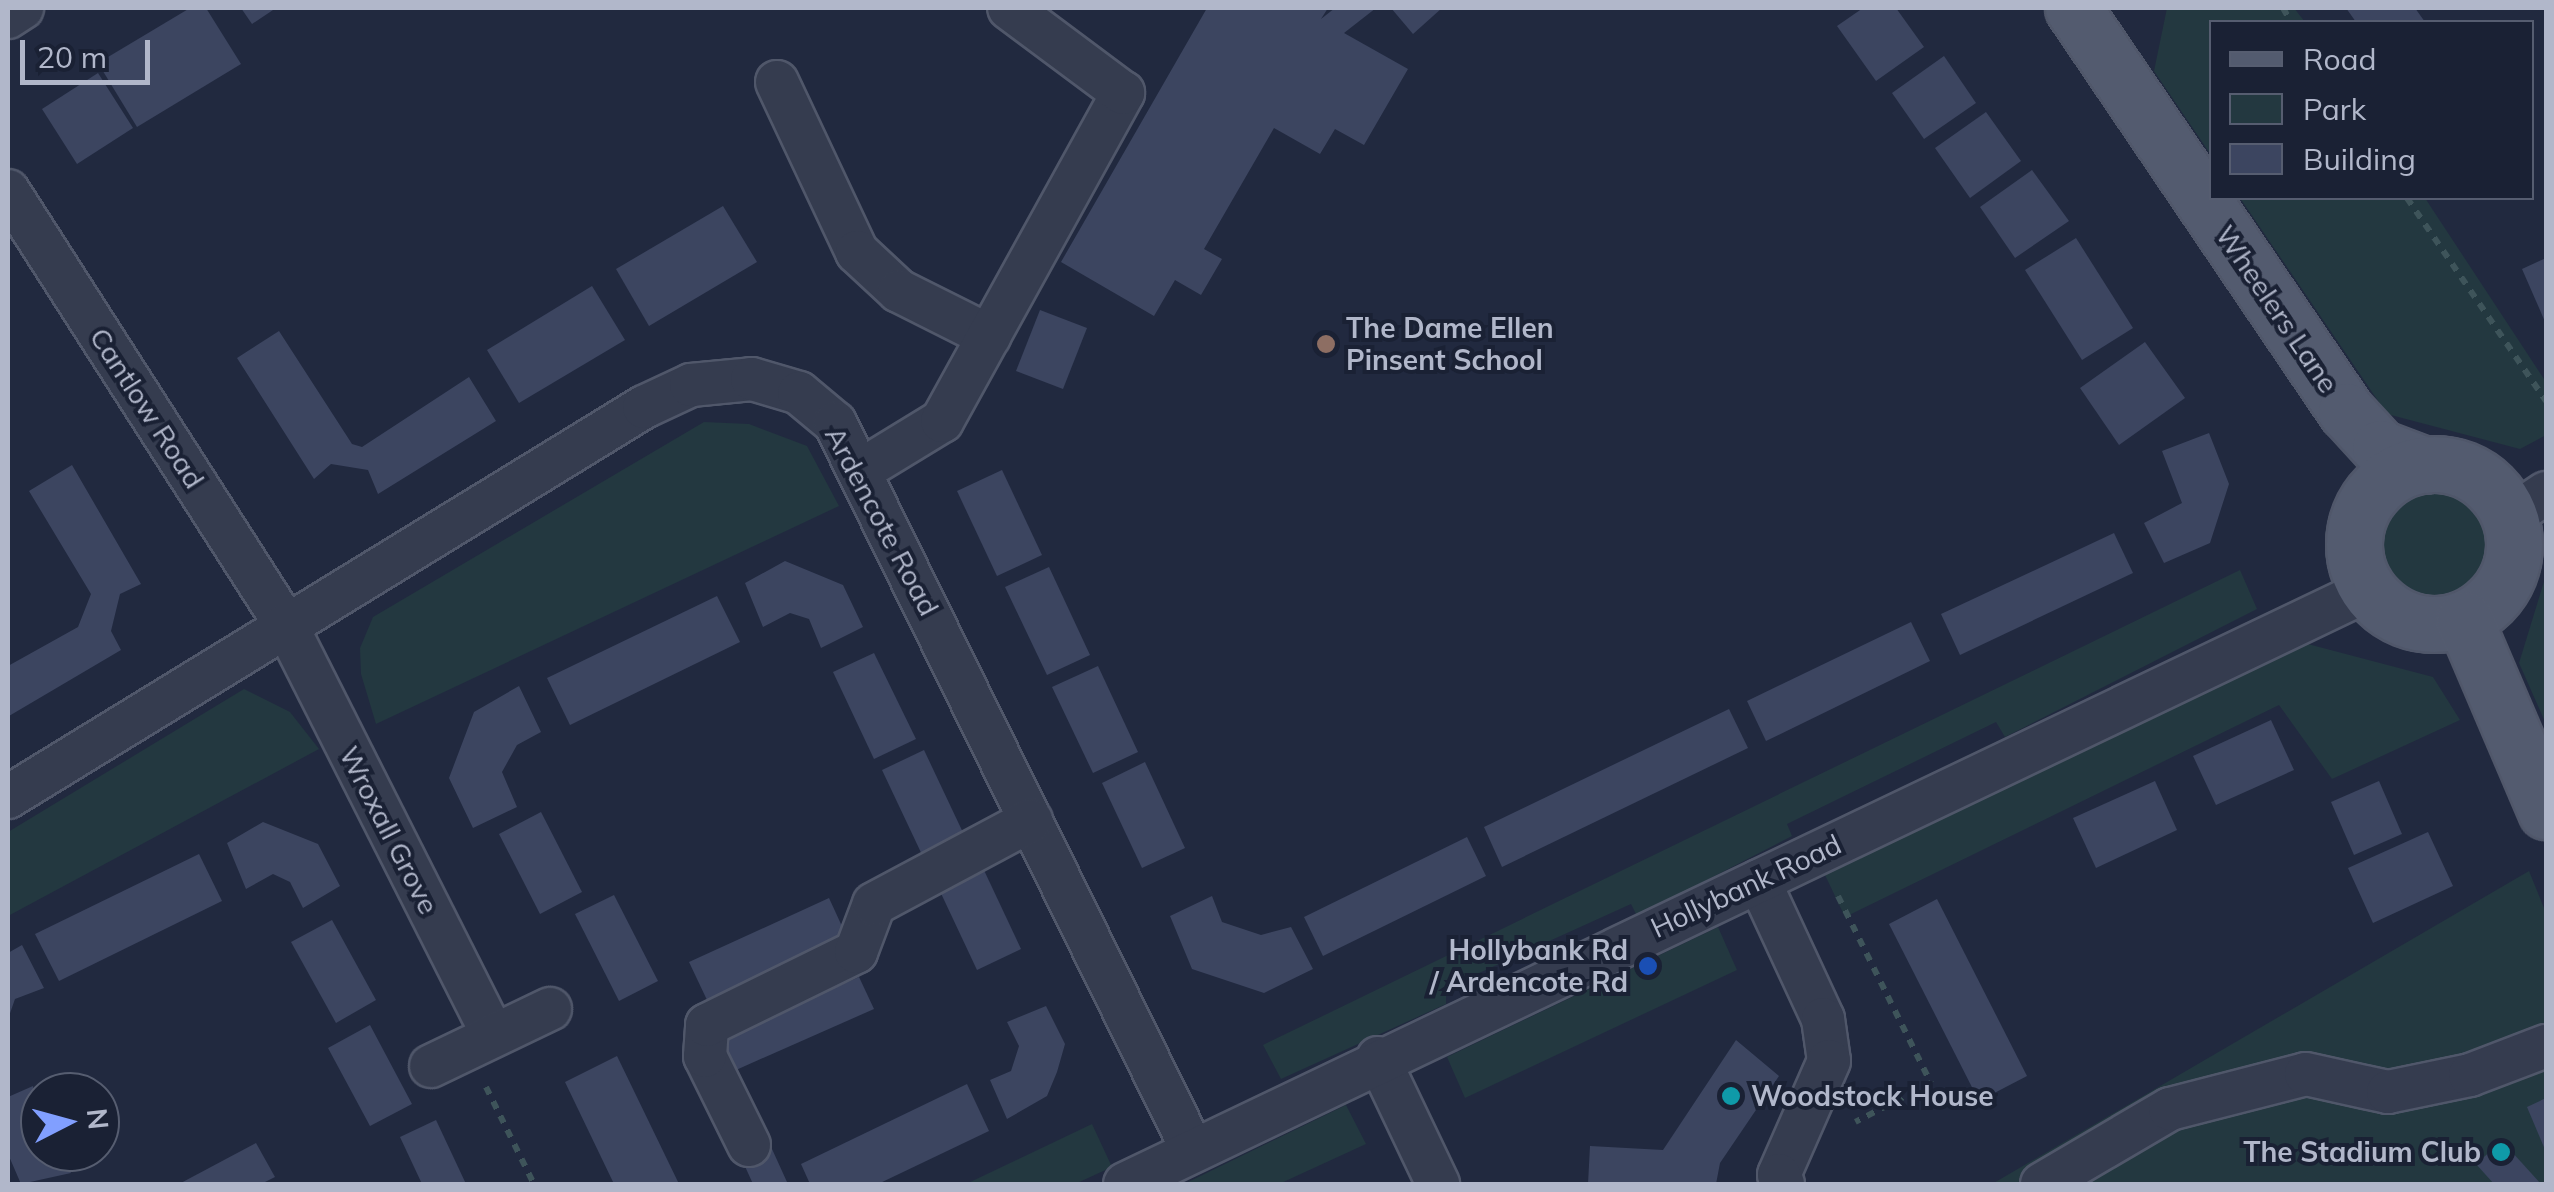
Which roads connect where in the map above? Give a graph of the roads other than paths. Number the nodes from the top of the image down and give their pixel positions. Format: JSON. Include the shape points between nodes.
{"nodes":[{"id":1,"x":22,"y":8,"type":"edge"},
{"id":2,"x":1009,"y":8,"type":"edge"},
{"id":3,"x":2079,"y":10,"type":"edge"},
{"id":4,"x":8,"y":17,"type":"edge"},
{"id":5,"x":777,"y":82,"type":"dead end"},
{"id":6,"x":8,"y":191,"type":"edge"},
{"id":7,"x":989,"y":336,"type":"junction"},
{"id":8,"x":2346,"y":411,"type":"junction"},
{"id":9,"x":2425,"y":464,"type":"junction"},
{"id":10,"x":860,"y":471,"type":"junction"},
{"id":11,"x":2364,"y":505,"type":"junction"},
{"id":12,"x":2528,"y":505,"type":"edge"},
{"id":13,"x":2368,"y":590,"type":"junction"},
{"id":14,"x":2464,"y":619,"type":"junction"},
{"id":15,"x":286,"y":625,"type":"junction"},
{"id":16,"x":8,"y":796,"type":"edge"},
{"id":17,"x":2546,"y":811,"type":"edge"},
{"id":18,"x":1031,"y":820,"type":"junction"},
{"id":19,"x":1759,"y":881,"type":"junction"},
{"id":20,"x":550,"y":1009,"type":"dead end"},
{"id":21,"x":2546,"y":1046,"type":"edge"},
{"id":22,"x":1378,"y":1058,"type":"junction"},
{"id":23,"x":749,"y":1145,"type":"dead end"},
{"id":24,"x":1193,"y":1152,"type":"junction"},
{"id":25,"x":1125,"y":1184,"type":"edge"},
{"id":26,"x":1438,"y":1184,"type":"edge"},
{"id":27,"x":1783,"y":1184,"type":"edge"},
{"id":28,"x":2042,"y":1184,"type":"edge"}],
"edges":[{"from":1,"to":4,"type":"street"},
{"from":2,"to":7,"type":"street","via":[[1123,93]]},
{"from":3,"to":8,"type":"main road","name":"Wheelers Lane"},
{"from":5,"to":7,"type":"street","via":[[857,252],[899,290]]},
{"from":6,"to":15,"type":"street","name":"Cantlow Road"},
{"from":7,"to":10,"type":"street","via":[[942,422]]},
{"from":8,"to":9,"type":"main road","name":"Wheelers Lane","via":[[2380,448]]},
{"from":8,"to":11,"type":"main road","name":"Wheelers Lane"},
{"from":9,"to":11,"type":"main road","via":[[2379,485]]},
{"from":9,"to":12,"type":"main road","via":[[2485,482]]},
{"from":10,"to":15,"type":"street","name":"Ardencote Road","via":[[835,423],[799,394],[752,379],[691,386]]},
{"from":10,"to":18,"type":"street","name":"Ardencote Road"},
{"from":11,"to":13,"type":"main road","via":[[2354,533]]},
{"from":12,"to":14,"type":"main road","via":[[2507,577]]},
{"from":13,"to":14,"type":"main road","via":[[2421,624]]},
{"from":13,"to":19,"type":"street","name":"Hollybank Road"},
{"from":14,"to":17,"type":"main road"},
{"from":15,"to":16,"type":"street","name":"Ardencote Road"},
{"from":15,"to":20,"type":"street","name":"Wroxall Grove","via":[[464,1049]]},
{"from":18,"to":23,"type":"street","via":[[874,904],[856,952],[707,1024],[705,1056]]},
{"from":18,"to":24,"type":"street","name":"Ardencote Road"},
{"from":19,"to":22,"type":"street","name":"Hollybank Road"},
{"from":19,"to":27,"type":"street","via":[[1823,1019],[1829,1061],[1779,1174]]},
{"from":21,"to":28,"type":"street","via":[[2470,1076],[2388,1092],[2306,1074],[2170,1109]]},
{"from":22,"to":24,"type":"street","name":"Hollybank Road"},
{"from":22,"to":26,"type":"street"},
{"from":24,"to":25,"type":"street","name":"Hollybank Road"}]}
